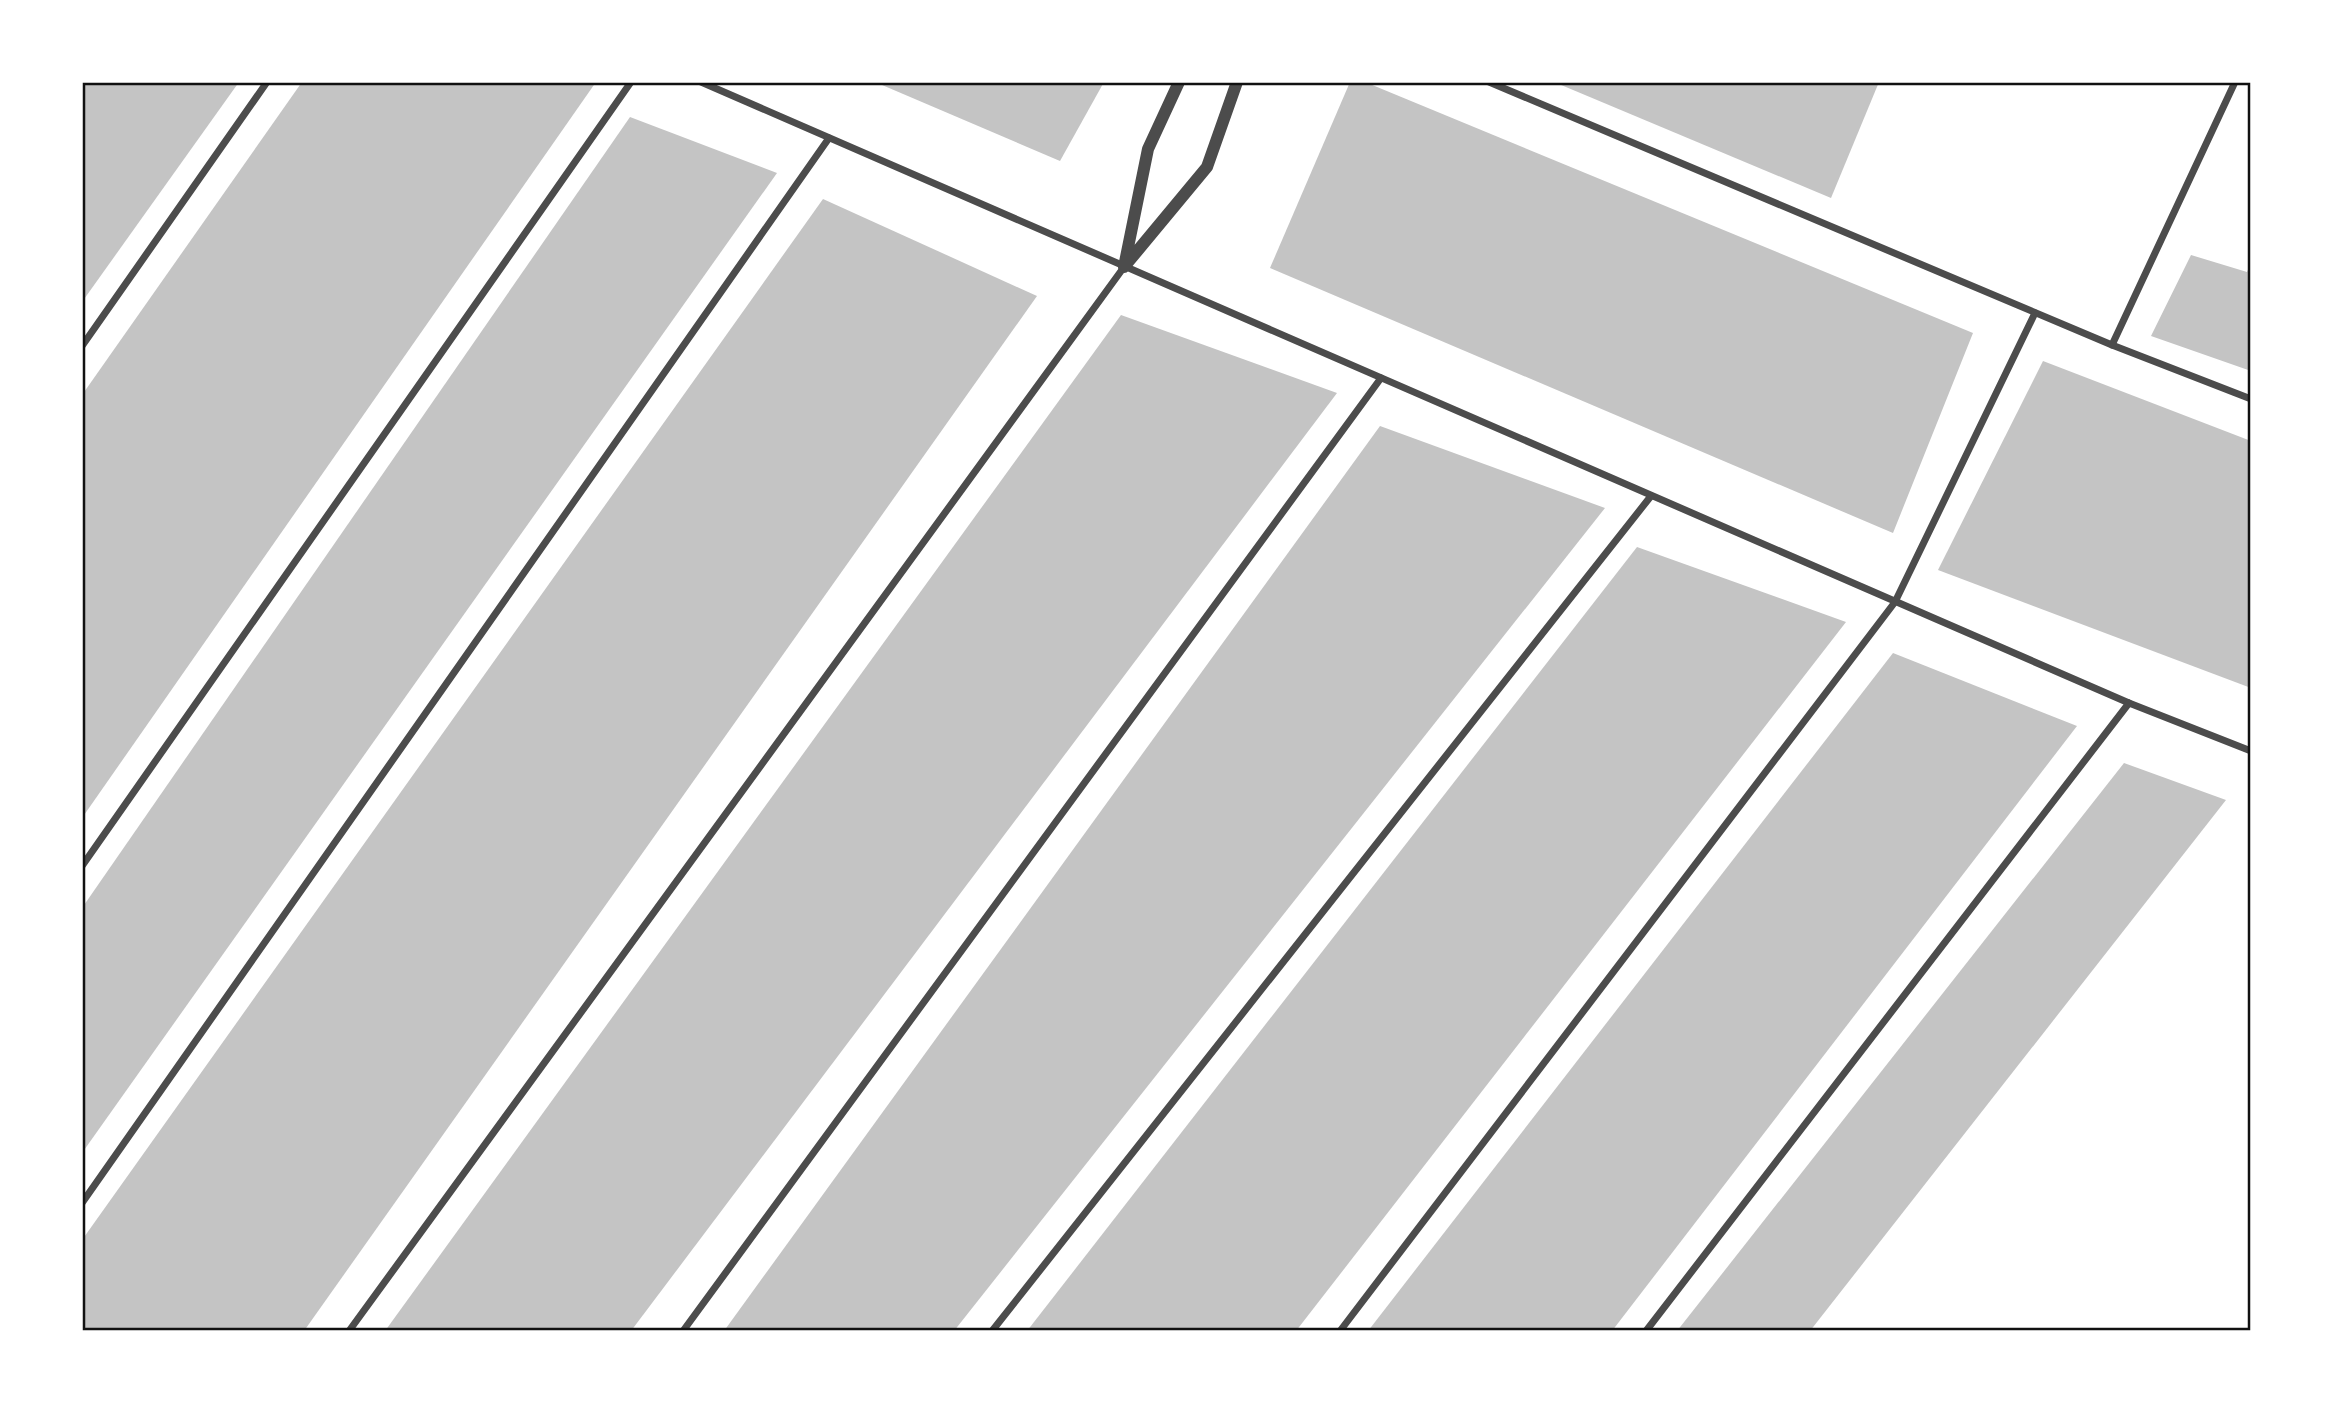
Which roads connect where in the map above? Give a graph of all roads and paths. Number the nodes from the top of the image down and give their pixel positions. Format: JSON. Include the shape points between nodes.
{"nodes":[{"id":1,"x":267,"y":82,"type":"edge"},
{"id":2,"x":632,"y":82,"type":"edge"},
{"id":3,"x":701,"y":82,"type":"edge"},
{"id":4,"x":1179,"y":82,"type":"edge"},
{"id":5,"x":1237,"y":82,"type":"edge"},
{"id":6,"x":1489,"y":82,"type":"edge"},
{"id":7,"x":2222,"y":82,"type":"edge"},
{"id":8,"x":2234,"y":85,"type":"edge"},
{"id":9,"x":829,"y":138,"type":"junction"},
{"id":10,"x":1125,"y":267,"type":"junction"},
{"id":11,"x":2035,"y":313,"type":"junction"},
{"id":12,"x":2112,"y":345,"type":"junction"},
{"id":13,"x":82,"y":346,"type":"edge"},
{"id":14,"x":1381,"y":378,"type":"junction"},
{"id":15,"x":2251,"y":400,"type":"edge"},
{"id":16,"x":1651,"y":496,"type":"junction"},
{"id":17,"x":1895,"y":602,"type":"junction"},
{"id":18,"x":2129,"y":703,"type":"junction"},
{"id":19,"x":2251,"y":751,"type":"edge"},
{"id":20,"x":82,"y":866,"type":"edge"},
{"id":21,"x":82,"y":1203,"type":"edge"},
{"id":22,"x":349,"y":1331,"type":"edge"},
{"id":23,"x":683,"y":1331,"type":"edge"},
{"id":24,"x":992,"y":1331,"type":"edge"},
{"id":25,"x":1340,"y":1331,"type":"edge"},
{"id":26,"x":1646,"y":1331,"type":"edge"}],
"edges":[{"from":1,"to":13,"type":"street"},
{"from":2,"to":20,"type":"street"},
{"from":3,"to":9,"type":"street"},
{"from":4,"to":10,"type":"street","via":[[1148,149]]},
{"from":5,"to":10,"type":"street","via":[[1207,167]]},
{"from":6,"to":11,"type":"street"},
{"from":7,"to":8,"type":"street"},
{"from":8,"to":12,"type":"street"},
{"from":9,"to":10,"type":"street"},
{"from":9,"to":21,"type":"street"},
{"from":10,"to":14,"type":"street"},
{"from":10,"to":22,"type":"street"},
{"from":11,"to":12,"type":"street"},
{"from":11,"to":17,"type":"street"},
{"from":12,"to":15,"type":"street"},
{"from":14,"to":16,"type":"street"},
{"from":14,"to":23,"type":"street"},
{"from":16,"to":17,"type":"street"},
{"from":16,"to":24,"type":"street"},
{"from":17,"to":18,"type":"street"},
{"from":17,"to":25,"type":"street"},
{"from":18,"to":19,"type":"street"},
{"from":18,"to":26,"type":"street"}]}
